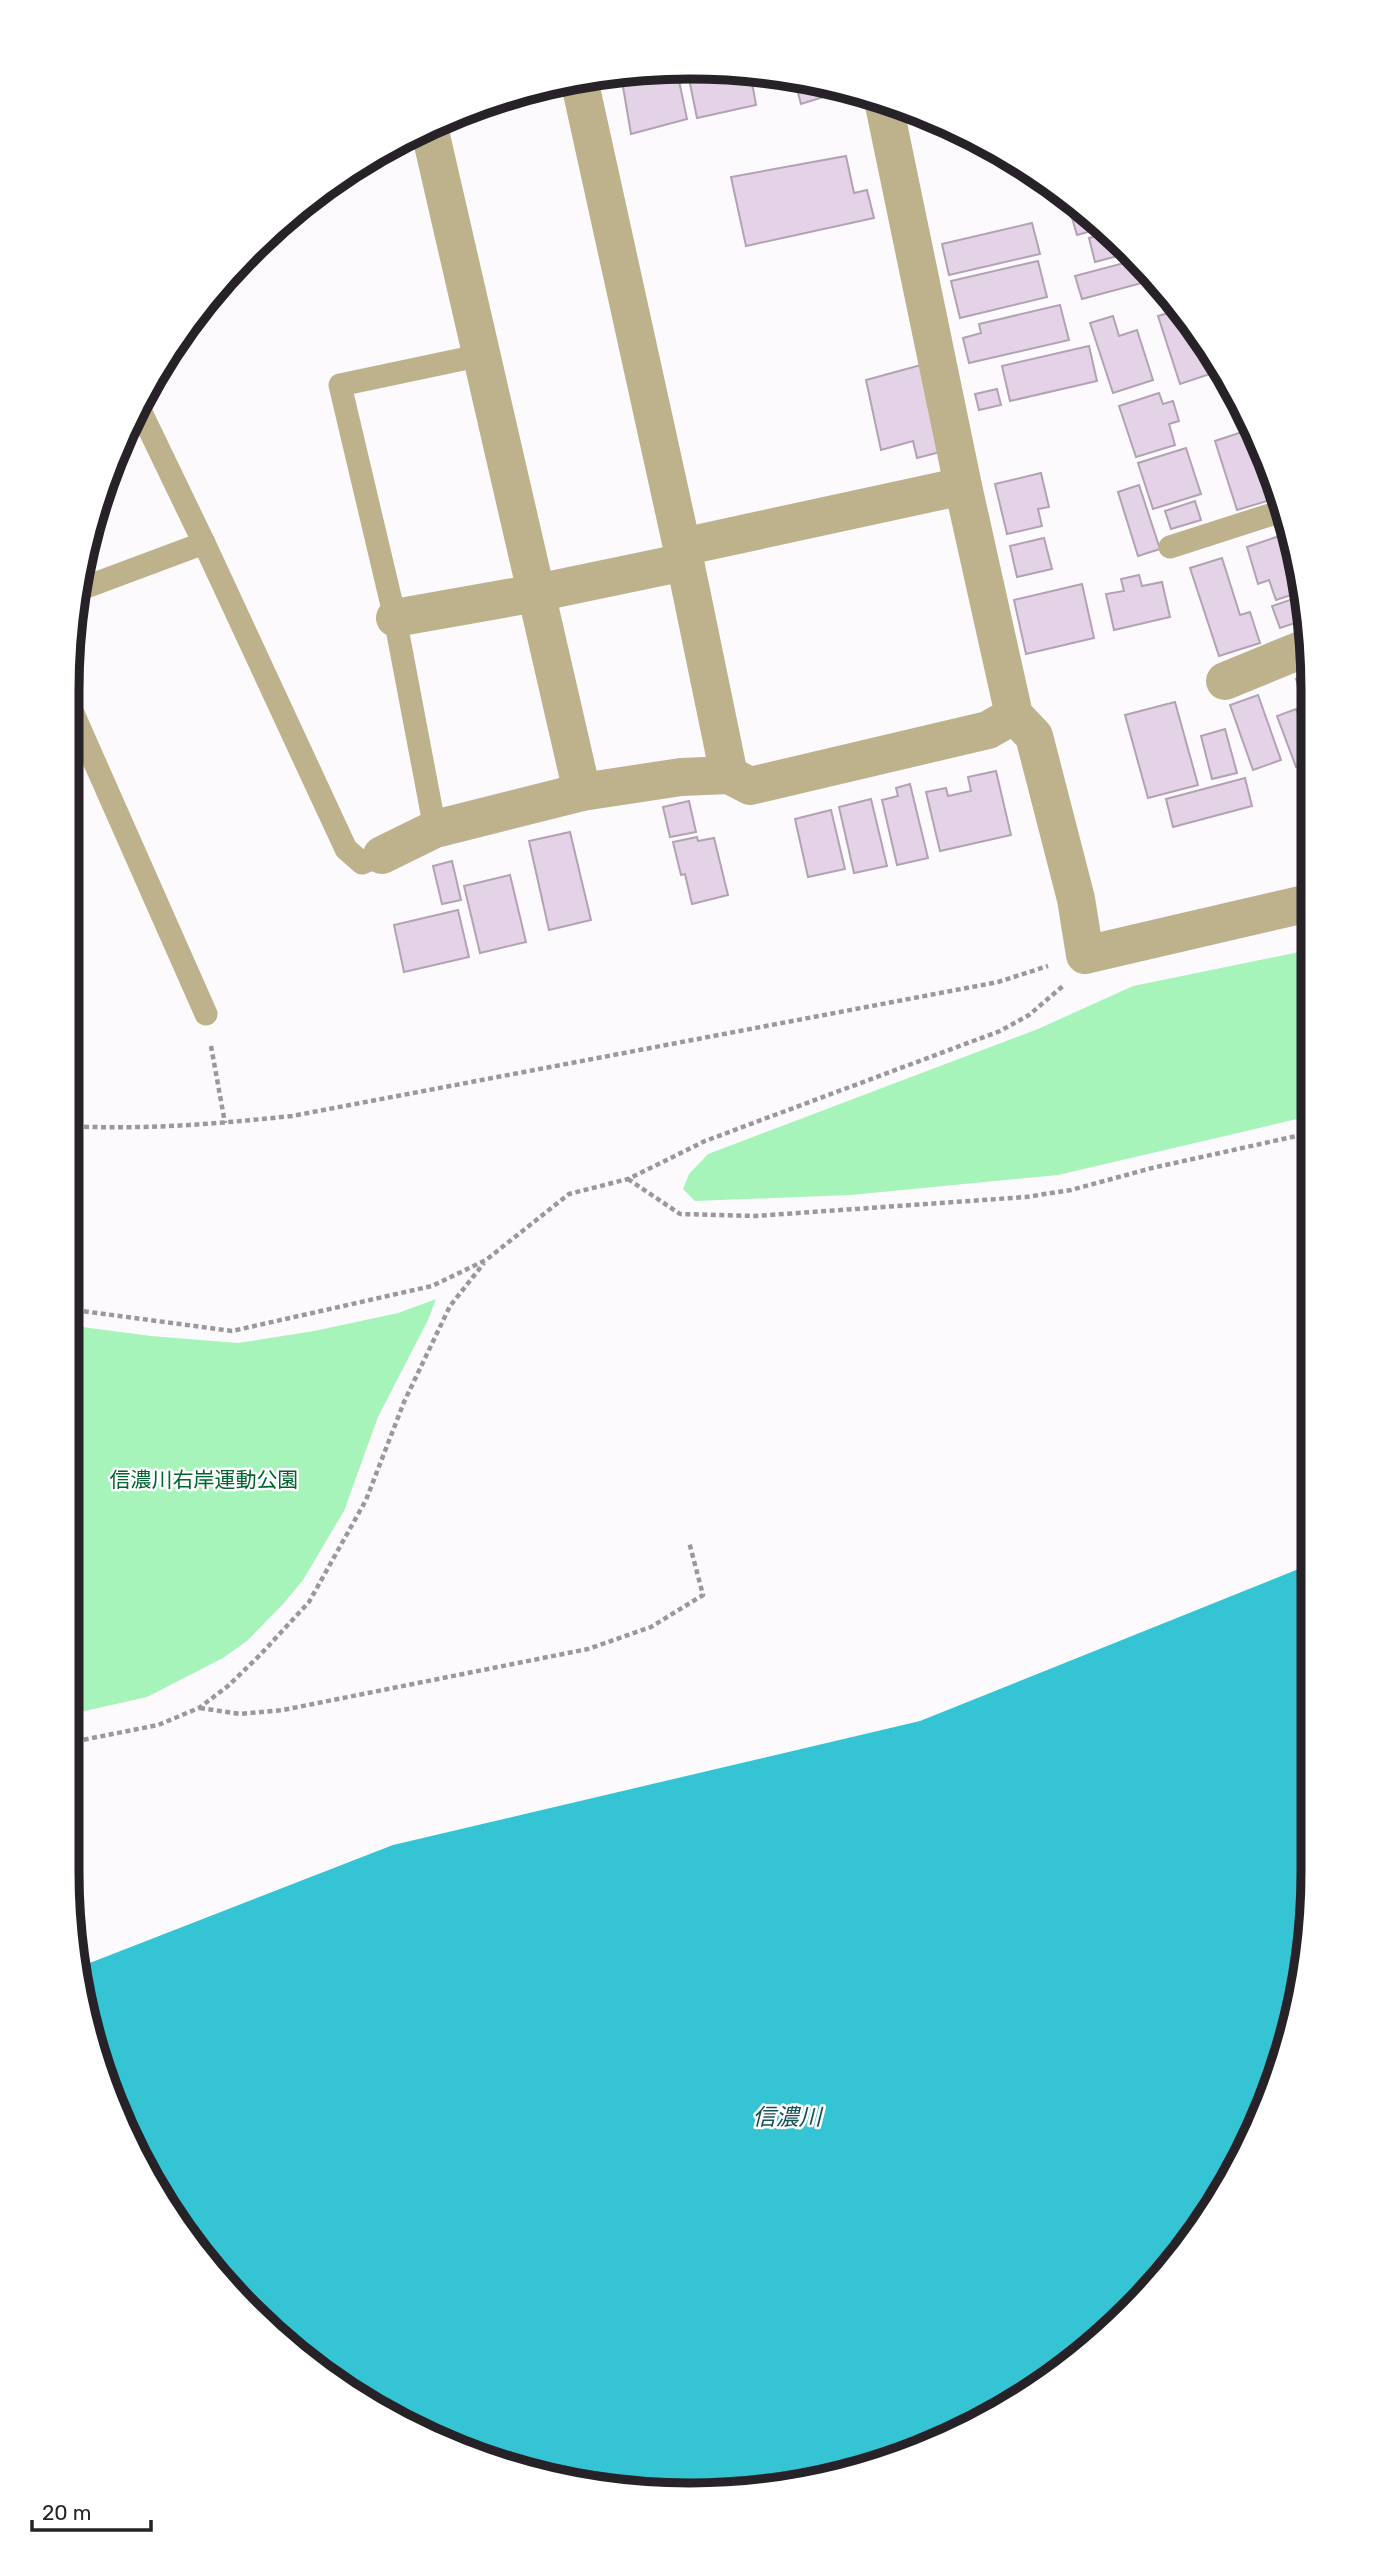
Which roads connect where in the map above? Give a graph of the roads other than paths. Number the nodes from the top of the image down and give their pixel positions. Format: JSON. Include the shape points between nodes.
{"nodes":[{"id":1,"x":581,"y":88,"type":"edge"},
{"id":2,"x":885,"y":111,"type":"edge"},
{"id":3,"x":431,"y":137,"type":"edge"},
{"id":4,"x":482,"y":355,"type":"junction"},
{"id":5,"x":143,"y":417,"type":"edge"},
{"id":6,"x":963,"y":486,"type":"junction"},
{"id":7,"x":1275,"y":513,"type":"edge"},
{"id":8,"x":204,"y":542,"type":"junction"},
{"id":9,"x":1170,"y":547,"type":"dead end"},
{"id":10,"x":683,"y":554,"type":"junction"},
{"id":11,"x":88,"y":586,"type":"edge"},
{"id":12,"x":536,"y":593,"type":"junction"},
{"id":13,"x":395,"y":618,"type":"junction"},
{"id":14,"x":1300,"y":650,"type":"edge"},
{"id":15,"x":1225,"y":681,"type":"dead end"},
{"id":16,"x":1014,"y":715,"type":"junction"},
{"id":17,"x":79,"y":727,"type":"edge"},
{"id":18,"x":729,"y":775,"type":"junction"},
{"id":19,"x":582,"y":792,"type":"junction"},
{"id":20,"x":435,"y":829,"type":"junction"},
{"id":21,"x":383,"y":855,"type":"joint"},
{"id":22,"x":1301,"y":905,"type":"edge"},
{"id":23,"x":206,"y":1014,"type":"road end"}],
"edges":[{"from":1,"to":10,"type":"street"},
{"from":2,"to":6,"type":"street"},
{"from":3,"to":4,"type":"street"},
{"from":4,"to":12,"type":"street"},
{"from":4,"to":13,"type":"lane","via":[[340,386]]},
{"from":5,"to":8,"type":"lane"},
{"from":6,"to":10,"type":"street"},
{"from":6,"to":16,"type":"street"},
{"from":7,"to":9,"type":"lane"},
{"from":8,"to":11,"type":"lane"},
{"from":8,"to":21,"type":"lane","via":[[346,849],[362,863]]},
{"from":10,"to":12,"type":"street"},
{"from":10,"to":18,"type":"street"},
{"from":12,"to":13,"type":"street"},
{"from":12,"to":19,"type":"street"},
{"from":13,"to":20,"type":"lane"},
{"from":14,"to":15,"type":"street"},
{"from":16,"to":18,"type":"street","via":[[988,730],[750,786]]},
{"from":16,"to":22,"type":"street","via":[[1034,736],[1076,899],[1085,955]]},
{"from":17,"to":23,"type":"lane"},
{"from":18,"to":19,"type":"street","via":[[681,777]]},
{"from":19,"to":20,"type":"street"},
{"from":20,"to":21,"type":"street"}]}
